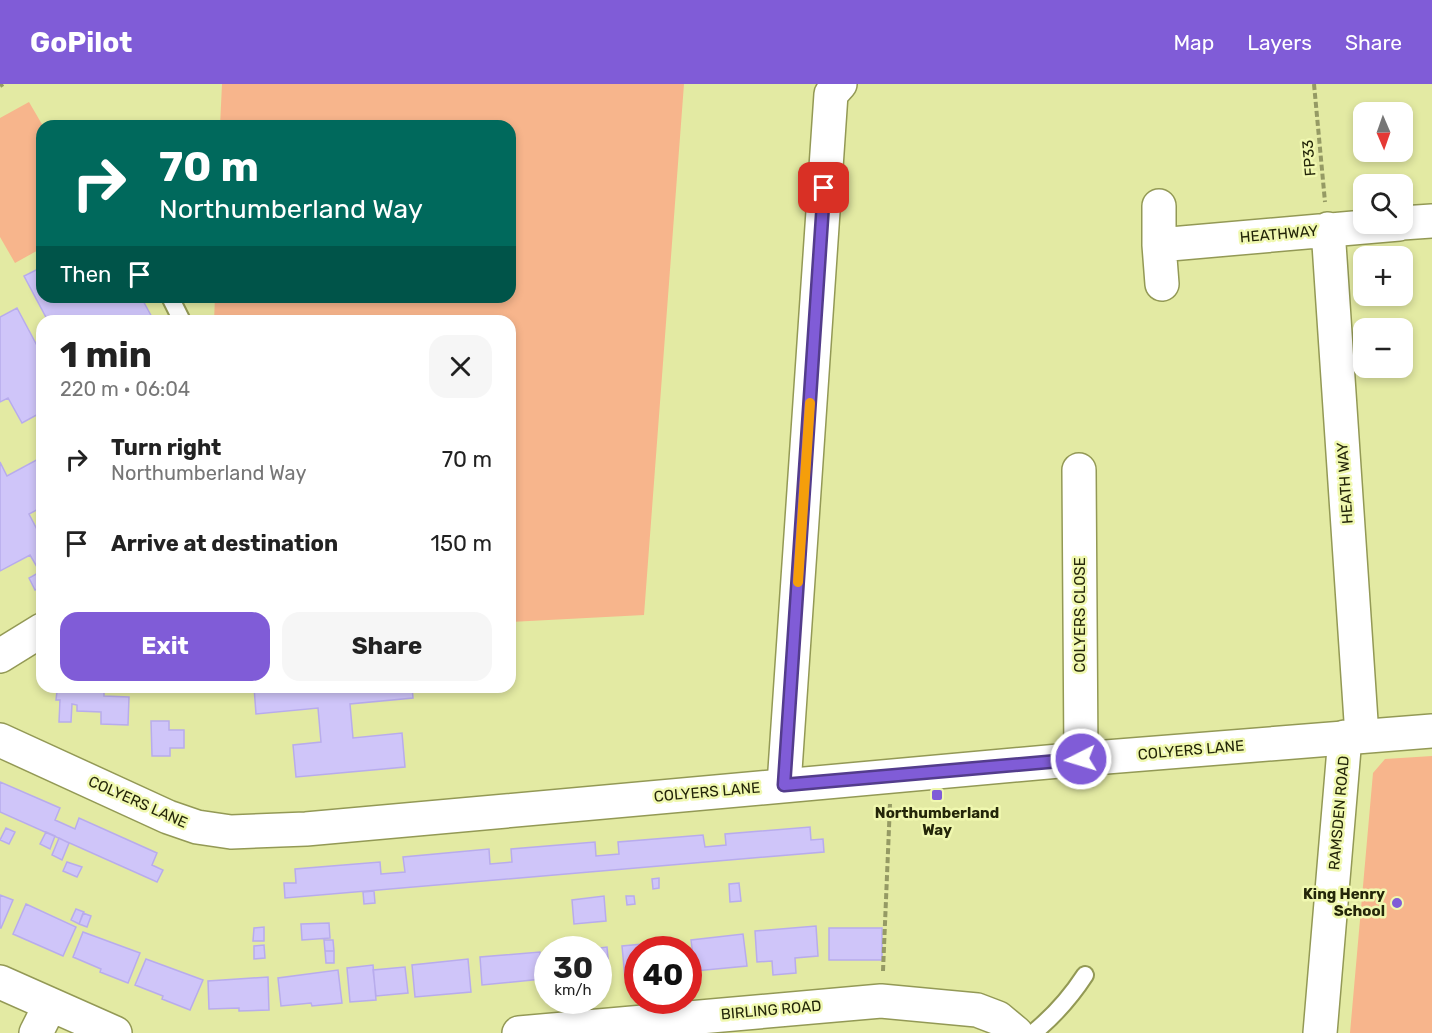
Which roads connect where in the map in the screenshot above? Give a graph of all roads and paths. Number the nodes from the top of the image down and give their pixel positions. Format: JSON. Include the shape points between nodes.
{"nodes":[{"id":1,"x":840,"y":84,"type":"edge"},
{"id":2,"x":1314,"y":84,"type":"edge"},
{"id":3,"x":1159,"y":206,"type":"dead end"},
{"id":4,"x":1432,"y":221,"type":"edge"},
{"id":5,"x":1413,"y":222,"type":"edge"},
{"id":6,"x":1353,"y":228,"type":"edge"},
{"id":7,"x":1328,"y":230,"type":"junction"},
{"id":8,"x":1158,"y":245,"type":"junction"},
{"id":9,"x":1162,"y":284,"type":"dead end"},
{"id":10,"x":1079,"y":470,"type":"dead end"},
{"id":11,"x":36,"y":634,"type":"edge"},
{"id":12,"x":0,"y":656,"type":"edge"},
{"id":13,"x":1432,"y":731,"type":"edge"},
{"id":14,"x":1354,"y":736,"type":"junction"},
{"id":15,"x":0,"y":740,"type":"edge"},
{"id":16,"x":1081,"y":759,"type":"junction"},
{"id":17,"x":891,"y":777,"type":"junction"},
{"id":18,"x":784,"y":785,"type":"junction"},
{"id":19,"x":1085,"y":975,"type":"dead end"},
{"id":20,"x":0,"y":982,"type":"edge"},
{"id":21,"x":881,"y":1001,"type":"junction"},
{"id":22,"x":43,"y":1019,"type":"edge"},
{"id":23,"x":116,"y":1033,"type":"edge"},
{"id":24,"x":519,"y":1033,"type":"edge"},
{"id":25,"x":1016,"y":1033,"type":"edge"},
{"id":26,"x":1033,"y":1033,"type":"edge"},
{"id":27,"x":1320,"y":1033,"type":"edge"}],
"edges":[{"from":1,"to":18,"type":"street","via":[[831,94]]},
{"from":2,"to":7,"type":"path","name":"FP33"},
{"from":3,"to":8,"type":"street"},
{"from":4,"to":5,"type":"street","name":"HEATHWAY"},
{"from":6,"to":7,"type":"street","name":"HEATHWAY"},
{"from":7,"to":8,"type":"street","name":"HEATHWAY"},
{"from":7,"to":14,"type":"street","name":"HEATH WAY"},
{"from":8,"to":9,"type":"street"},
{"from":10,"to":16,"type":"street","name":"COLYERS CLOSE"},
{"from":11,"to":12,"type":"street"},
{"from":13,"to":14,"type":"street","name":"COLYERS LANE"},
{"from":14,"to":16,"type":"street","name":"COLYERS LANE"},
{"from":14,"to":27,"type":"street","name":"RAMSDEN ROAD"},
{"from":15,"to":18,"type":"street","name":"COLYERS LANE","via":[[168,817],[197,827],[231,832],[306,829]]},
{"from":16,"to":17,"type":"street","name":"COLYERS LANE"},
{"from":17,"to":18,"type":"street","name":"COLYERS LANE"},
{"from":17,"to":21,"type":"path"},
{"from":19,"to":26,"type":"lane","via":[[1071,997]]},
{"from":20,"to":22,"type":"street"},
{"from":21,"to":24,"type":"street","name":"BIRLING ROAD"},
{"from":21,"to":25,"type":"street","name":"BIRLING ROAD","via":[[976,1010],[998,1018]]},
{"from":22,"to":23,"type":"street"}]}
